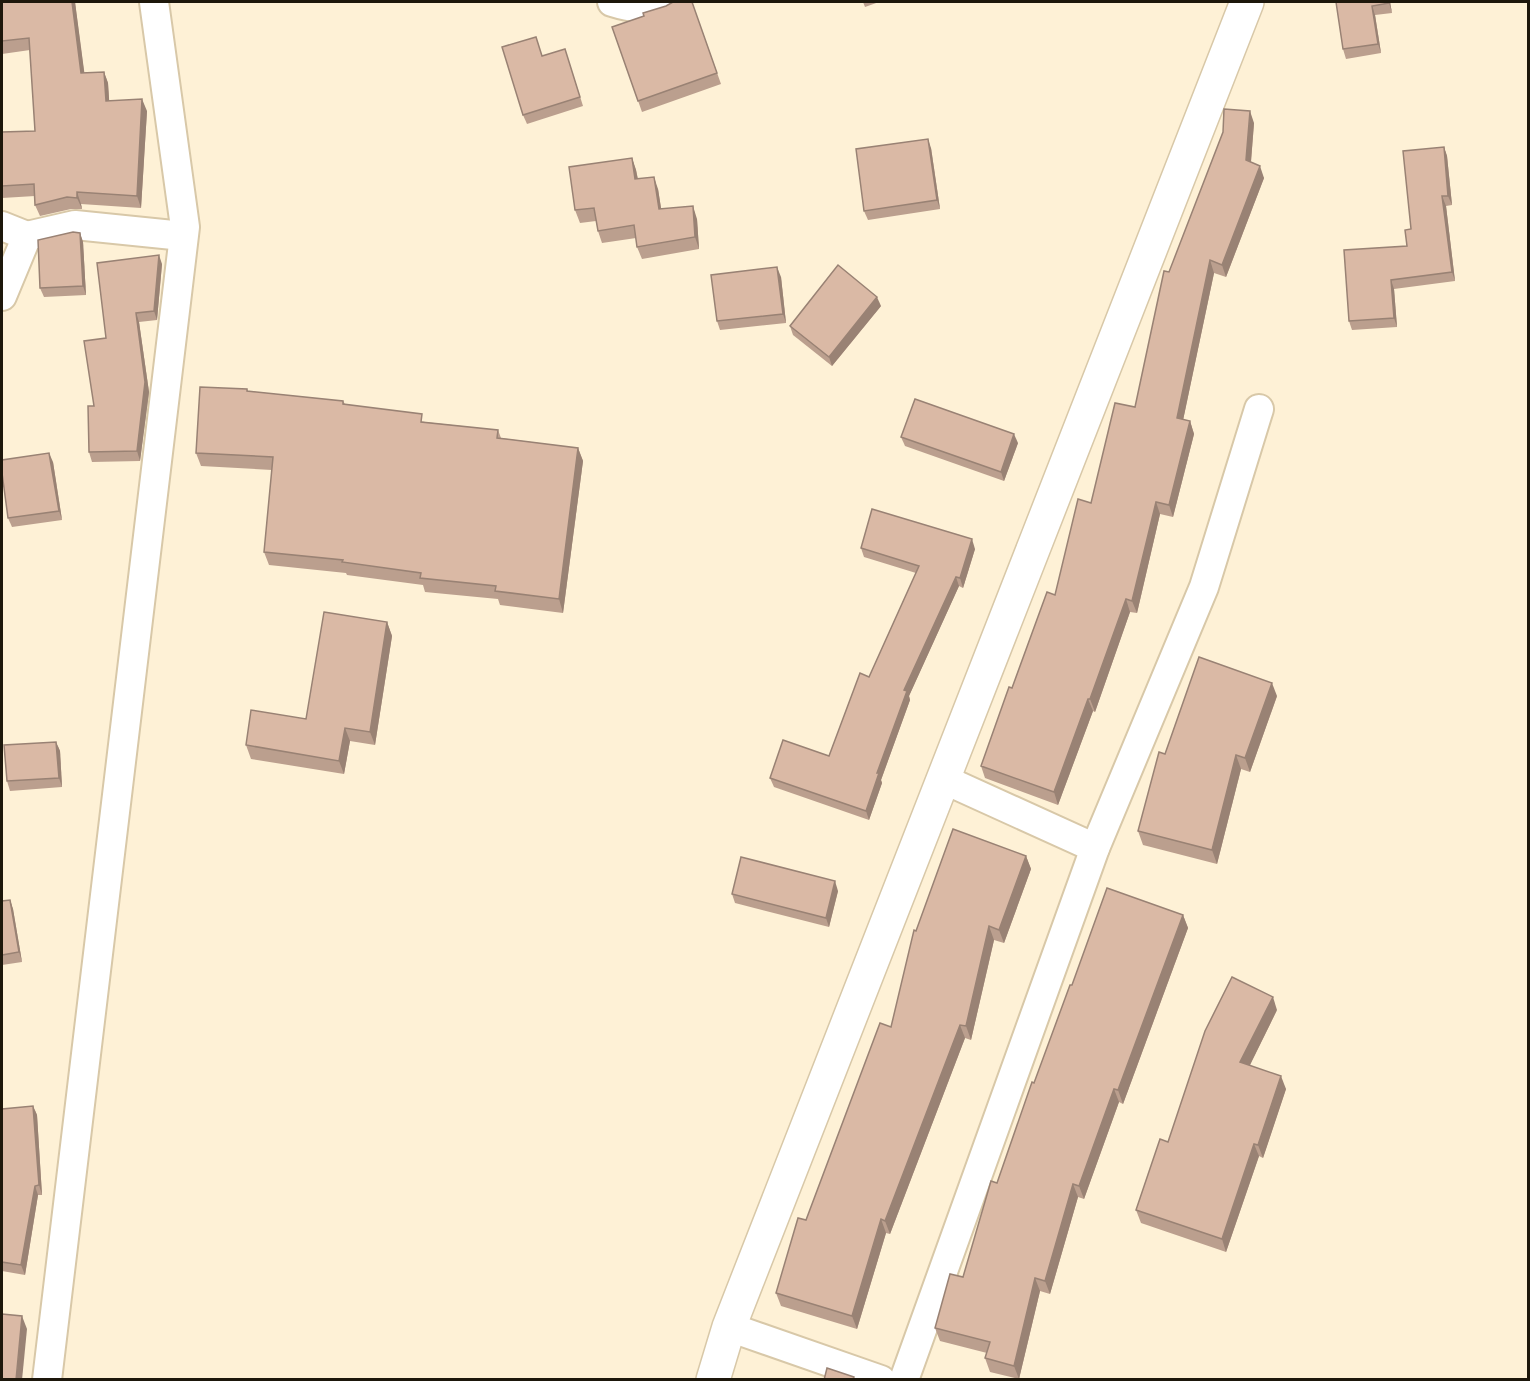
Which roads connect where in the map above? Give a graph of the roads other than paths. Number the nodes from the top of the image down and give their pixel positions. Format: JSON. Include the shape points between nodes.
{"nodes":[{"id":1,"x":154,"y":2,"type":"edge"},
{"id":2,"x":612,"y":2,"type":"edge"},
{"id":3,"x":664,"y":2,"type":"edge"},
{"id":4,"x":1247,"y":2,"type":"edge"},
{"id":5,"x":2,"y":226,"type":"edge"},
{"id":6,"x":183,"y":236,"type":"junction"},
{"id":7,"x":27,"y":237,"type":"junction"},
{"id":8,"x":2,"y":296,"type":"edge"},
{"id":9,"x":1259,"y":409,"type":"dead end"},
{"id":10,"x":943,"y":779,"type":"junction"},
{"id":11,"x":1095,"y":848,"type":"junction"},
{"id":12,"x":729,"y":1327,"type":"junction"},
{"id":13,"x":47,"y":1380,"type":"edge"},
{"id":14,"x":712,"y":1380,"type":"edge"},
{"id":15,"x":881,"y":1380,"type":"edge"},
{"id":16,"x":904,"y":1380,"type":"edge"}],
"edges":[{"from":1,"to":6,"type":"street","via":[[185,226]]},
{"from":2,"to":3,"type":"street","via":[[634,9]]},
{"from":4,"to":10,"type":"street"},
{"from":5,"to":7,"type":"street"},
{"from":6,"to":7,"type":"street","via":[[75,225]]},
{"from":6,"to":13,"type":"street"},
{"from":7,"to":8,"type":"street"},
{"from":9,"to":11,"type":"street","via":[[1204,587]]},
{"from":10,"to":11,"type":"street"},
{"from":10,"to":12,"type":"street"},
{"from":11,"to":16,"type":"street"},
{"from":12,"to":14,"type":"street"},
{"from":12,"to":15,"type":"street"}]}
